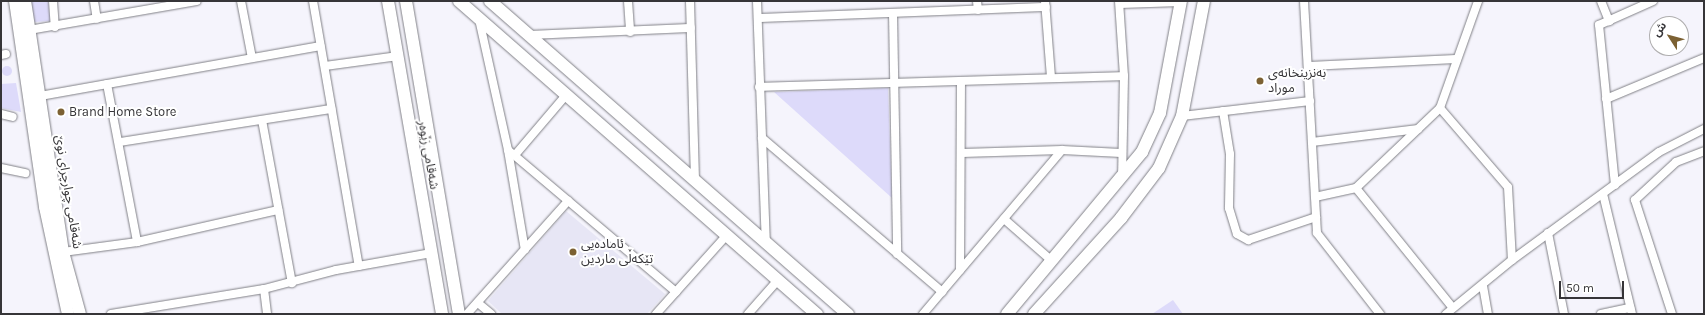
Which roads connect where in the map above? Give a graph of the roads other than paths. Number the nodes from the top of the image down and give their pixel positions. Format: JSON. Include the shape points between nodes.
{"nodes":[{"id":1,"x":15,"y":1,"type":"edge"},
{"id":2,"x":25,"y":1,"type":"edge"},
{"id":3,"x":53,"y":1,"type":"edge"},
{"id":4,"x":94,"y":1,"type":"edge"},
{"id":5,"x":197,"y":1,"type":"edge"},
{"id":6,"x":241,"y":1,"type":"edge"},
{"id":7,"x":313,"y":1,"type":"edge"},
{"id":8,"x":388,"y":1,"type":"edge"},
{"id":9,"x":406,"y":1,"type":"edge"},
{"id":10,"x":458,"y":1,"type":"edge"},
{"id":11,"x":490,"y":1,"type":"edge"},
{"id":12,"x":628,"y":1,"type":"edge"},
{"id":13,"x":690,"y":1,"type":"edge"},
{"id":14,"x":757,"y":1,"type":"edge"},
{"id":15,"x":977,"y":1,"type":"edge"},
{"id":16,"x":1204,"y":1,"type":"edge"},
{"id":17,"x":1304,"y":1,"type":"edge"},
{"id":18,"x":1478,"y":1,"type":"edge"},
{"id":19,"x":1601,"y":1,"type":"edge"},
{"id":20,"x":1653,"y":1,"type":"edge"},
{"id":21,"x":1181,"y":2,"type":"edge"},
{"id":22,"x":1119,"y":3,"type":"edge"},
{"id":23,"x":1045,"y":4,"type":"edge"},
{"id":24,"x":978,"y":10,"type":"junction"},
{"id":25,"x":893,"y":13,"type":"junction"},
{"id":26,"x":479,"y":18,"type":"junction"},
{"id":27,"x":758,"y":18,"type":"junction"},
{"id":28,"x":97,"y":19,"type":"junction"},
{"id":29,"x":1609,"y":21,"type":"junction"},
{"id":30,"x":55,"y":27,"type":"junction"},
{"id":31,"x":692,"y":28,"type":"junction"},
{"id":32,"x":29,"y":30,"type":"junction"},
{"id":33,"x":630,"y":32,"type":"junction"},
{"id":34,"x":528,"y":35,"type":"junction"},
{"id":35,"x":321,"y":46,"type":"junction"},
{"id":36,"x":398,"y":56,"type":"junction"},
{"id":37,"x":252,"y":58,"type":"junction"},
{"id":38,"x":1704,"y":58,"type":"edge"},
{"id":39,"x":1457,"y":59,"type":"junction"},
{"id":40,"x":325,"y":66,"type":"junction"},
{"id":41,"x":1308,"y":66,"type":"junction"},
{"id":42,"x":1124,"y":76,"type":"junction"},
{"id":43,"x":1051,"y":77,"type":"junction"},
{"id":44,"x":961,"y":81,"type":"junction"},
{"id":45,"x":107,"y":84,"type":"junction"},
{"id":46,"x":893,"y":84,"type":"junction"},
{"id":47,"x":759,"y":87,"type":"junction"},
{"id":48,"x":567,"y":94,"type":"junction"},
{"id":49,"x":40,"y":96,"type":"junction"},
{"id":50,"x":1606,"y":100,"type":"junction"},
{"id":51,"x":1310,"y":101,"type":"junction"},
{"id":52,"x":1440,"y":108,"type":"junction"},
{"id":53,"x":331,"y":109,"type":"junction"},
{"id":54,"x":1223,"y":111,"type":"junction"},
{"id":55,"x":1,"y":114,"type":"edge"},
{"id":56,"x":1182,"y":116,"type":"junction"},
{"id":57,"x":13,"y":117,"type":"dead end"},
{"id":58,"x":262,"y":120,"type":"junction"},
{"id":59,"x":1418,"y":129,"type":"junction"},
{"id":60,"x":1704,"y":129,"type":"edge"},
{"id":61,"x":762,"y":138,"type":"junction"},
{"id":62,"x":120,"y":142,"type":"junction"},
{"id":63,"x":1312,"y":142,"type":"junction"},
{"id":64,"x":508,"y":150,"type":"junction"},
{"id":65,"x":1062,"y":150,"type":"junction"},
{"id":66,"x":1704,"y":151,"type":"edge"},
{"id":67,"x":962,"y":153,"type":"junction"},
{"id":68,"x":1121,"y":153,"type":"junction"},
{"id":69,"x":515,"y":155,"type":"junction"},
{"id":70,"x":1,"y":168,"type":"edge"},
{"id":71,"x":25,"y":173,"type":"dead end"},
{"id":72,"x":695,"y":178,"type":"junction"},
{"id":73,"x":1122,"y":180,"type":"junction"},
{"id":74,"x":1615,"y":185,"type":"junction"},
{"id":75,"x":1356,"y":188,"type":"junction"},
{"id":76,"x":1603,"y":194,"type":"junction"},
{"id":77,"x":1314,"y":197,"type":"junction"},
{"id":78,"x":568,"y":201,"type":"junction"},
{"id":79,"x":278,"y":210,"type":"junction"},
{"id":80,"x":1316,"y":217,"type":"junction"},
{"id":81,"x":1004,"y":219,"type":"junction"},
{"id":82,"x":1548,"y":233,"type":"junction"},
{"id":83,"x":727,"y":235,"type":"junction"},
{"id":84,"x":137,"y":242,"type":"junction"},
{"id":85,"x":766,"y":242,"type":"junction"},
{"id":86,"x":524,"y":250,"type":"junction"},
{"id":87,"x":63,"y":252,"type":"junction"},
{"id":88,"x":431,"y":253,"type":"junction"},
{"id":89,"x":897,"y":254,"type":"junction"},
{"id":90,"x":1512,"y":260,"type":"junction"},
{"id":91,"x":1052,"y":261,"type":"junction"},
{"id":92,"x":359,"y":266,"type":"junction"},
{"id":93,"x":960,"y":270,"type":"junction"},
{"id":94,"x":778,"y":280,"type":"junction"},
{"id":95,"x":292,"y":283,"type":"junction"},
{"id":96,"x":1483,"y":286,"type":"junction"},
{"id":97,"x":264,"y":289,"type":"junction"},
{"id":98,"x":676,"y":292,"type":"junction"},
{"id":99,"x":942,"y":292,"type":"junction"},
{"id":100,"x":478,"y":303,"type":"junction"},
{"id":101,"x":1450,"y":311,"type":"edge"},
{"id":102,"x":1631,"y":311,"type":"edge"},
{"id":103,"x":68,"y":314,"type":"edge"},
{"id":104,"x":80,"y":314,"type":"edge"},
{"id":105,"x":111,"y":314,"type":"edge"},
{"id":106,"x":267,"y":314,"type":"edge"},
{"id":107,"x":442,"y":314,"type":"edge"},
{"id":108,"x":459,"y":314,"type":"edge"},
{"id":109,"x":468,"y":314,"type":"edge"},
{"id":110,"x":491,"y":314,"type":"edge"},
{"id":111,"x":656,"y":314,"type":"edge"},
{"id":112,"x":748,"y":314,"type":"edge"},
{"id":113,"x":817,"y":314,"type":"edge"},
{"id":114,"x":848,"y":314,"type":"edge"},
{"id":115,"x":922,"y":314,"type":"edge"},
{"id":116,"x":1007,"y":314,"type":"edge"},
{"id":117,"x":1034,"y":314,"type":"edge"},
{"id":118,"x":1380,"y":314,"type":"edge"},
{"id":119,"x":1488,"y":314,"type":"edge"},
{"id":120,"x":1564,"y":314,"type":"edge"},
{"id":121,"x":1600,"y":314,"type":"edge"},
{"id":122,"x":1672,"y":314,"type":"edge"}],
"edges":[{"from":1,"to":103,"type":"street","name":"شەقامی چوارچرای نوێ","via":[[45,207]]},
{"from":2,"to":32,"type":"street","name":"شەقامی چوارچرای نوێ"},
{"from":3,"to":30,"type":"street"},
{"from":4,"to":28,"type":"street"},
{"from":5,"to":28,"type":"street"},
{"from":6,"to":37,"type":"street"},
{"from":7,"to":35,"type":"street"},
{"from":8,"to":36,"type":"street","name":"شەقامی زێوەر"},
{"from":9,"to":108,"type":"street","name":"شەقامی زێوەر"},
{"from":10,"to":26,"type":"street"},
{"from":11,"to":34,"type":"street"},
{"from":12,"to":33,"type":"street"},
{"from":13,"to":31,"type":"street"},
{"from":14,"to":27,"type":"street"},
{"from":15,"to":24,"type":"street"},
{"from":16,"to":56,"type":"street"},
{"from":17,"to":41,"type":"street"},
{"from":18,"to":39,"type":"street"},
{"from":19,"to":29,"type":"street"},
{"from":20,"to":29,"type":"street"},
{"from":21,"to":22,"type":"street"},
{"from":21,"to":73,"type":"street","via":[[1160,113],[1142,152]]},
{"from":22,"to":42,"type":"street"},
{"from":23,"to":24,"type":"street"},
{"from":23,"to":43,"type":"street"},
{"from":24,"to":25,"type":"street"},
{"from":25,"to":27,"type":"street"},
{"from":25,"to":46,"type":"street"},
{"from":26,"to":48,"type":"street"},
{"from":26,"to":64,"type":"street"},
{"from":27,"to":47,"type":"street"},
{"from":28,"to":30,"type":"street"},
{"from":29,"to":50,"type":"street","via":[[1598,26]]},
{"from":30,"to":32,"type":"street"},
{"from":31,"to":33,"type":"street"},
{"from":31,"to":72,"type":"street"},
{"from":32,"to":49,"type":"street","name":"شەقامی چوارچرای نوێ"},
{"from":33,"to":34,"type":"street"},
{"from":34,"to":72,"type":"street"},
{"from":35,"to":37,"type":"street"},
{"from":35,"to":40,"type":"street"},
{"from":36,"to":40,"type":"street"},
{"from":36,"to":88,"type":"street","name":"شەقامی زێوەر"},
{"from":37,"to":45,"type":"street"},
{"from":38,"to":50,"type":"street"},
{"from":39,"to":41,"type":"street"},
{"from":39,"to":52,"type":"street"},
{"from":40,"to":53,"type":"street"},
{"from":41,"to":51,"type":"street"},
{"from":42,"to":43,"type":"street"},
{"from":42,"to":68,"type":"street"},
{"from":43,"to":44,"type":"street"},
{"from":44,"to":46,"type":"street"},
{"from":44,"to":67,"type":"street"},
{"from":45,"to":49,"type":"street"},
{"from":45,"to":62,"type":"street"},
{"from":46,"to":47,"type":"street"},
{"from":46,"to":89,"type":"street"},
{"from":47,"to":61,"type":"street"},
{"from":48,"to":69,"type":"street"},
{"from":48,"to":83,"type":"street"},
{"from":49,"to":87,"type":"street","name":"شەقامی چوارچرای نوێ"},
{"from":50,"to":74,"type":"street"},
{"from":51,"to":54,"type":"street"},
{"from":51,"to":63,"type":"street"},
{"from":52,"to":59,"type":"street"},
{"from":52,"to":90,"type":"street","via":[[1508,187]]},
{"from":53,"to":58,"type":"street"},
{"from":53,"to":92,"type":"street"},
{"from":54,"to":56,"type":"street"},
{"from":54,"to":80,"type":"street","via":[[1230,154],[1229,208],[1237,234],[1248,240]]},
{"from":55,"to":57,"type":"street"},
{"from":56,"to":117,"type":"street","via":[[1173,142],[1143,192]]},
{"from":58,"to":62,"type":"street"},
{"from":58,"to":79,"type":"street"},
{"from":59,"to":63,"type":"street"},
{"from":59,"to":75,"type":"street"},
{"from":60,"to":74,"type":"street","via":[[1659,152]]},
{"from":61,"to":85,"type":"street"},
{"from":61,"to":89,"type":"street"},
{"from":62,"to":84,"type":"street"},
{"from":63,"to":77,"type":"street"},
{"from":64,"to":69,"type":"street"},
{"from":64,"to":86,"type":"street"},
{"from":65,"to":67,"type":"street"},
{"from":65,"to":68,"type":"street"},
{"from":65,"to":81,"type":"street"},
{"from":66,"to":122,"type":"street","via":[[1676,162],[1635,200]]},
{"from":67,"to":93,"type":"street"},
{"from":68,"to":73,"type":"street"},
{"from":69,"to":78,"type":"street"},
{"from":70,"to":71,"type":"street"},
{"from":72,"to":85,"type":"street"},
{"from":73,"to":91,"type":"street"},
{"from":74,"to":76,"type":"street"},
{"from":75,"to":77,"type":"street"},
{"from":75,"to":101,"type":"street"},
{"from":76,"to":82,"type":"street"},
{"from":76,"to":102,"type":"street"},
{"from":77,"to":80,"type":"street"},
{"from":78,"to":86,"type":"street"},
{"from":78,"to":98,"type":"street"},
{"from":79,"to":84,"type":"street"},
{"from":79,"to":95,"type":"street"},
{"from":80,"to":118,"type":"street","via":[[1317,233]]},
{"from":81,"to":91,"type":"street"},
{"from":81,"to":93,"type":"street"},
{"from":82,"to":90,"type":"street"},
{"from":82,"to":120,"type":"street"},
{"from":83,"to":94,"type":"street"},
{"from":83,"to":98,"type":"street"},
{"from":84,"to":87,"type":"street"},
{"from":85,"to":114,"type":"street"},
{"from":86,"to":100,"type":"street"},
{"from":87,"to":104,"type":"street","name":"شەقامی چوارچرای نوێ"},
{"from":88,"to":92,"type":"street"},
{"from":88,"to":107,"type":"street","name":"شەقامی زێوەر"},
{"from":89,"to":99,"type":"street"},
{"from":90,"to":96,"type":"street"},
{"from":91,"to":116,"type":"street"},
{"from":92,"to":95,"type":"street"},
{"from":93,"to":99,"type":"street"},
{"from":94,"to":112,"type":"street"},
{"from":94,"to":113,"type":"street"},
{"from":95,"to":97,"type":"street"},
{"from":96,"to":101,"type":"street"},
{"from":96,"to":119,"type":"street"},
{"from":97,"to":105,"type":"street"},
{"from":97,"to":106,"type":"street"},
{"from":98,"to":111,"type":"street"},
{"from":99,"to":115,"type":"street"},
{"from":100,"to":109,"type":"street"},
{"from":100,"to":110,"type":"street"},
{"from":102,"to":121,"type":"street"}]}
